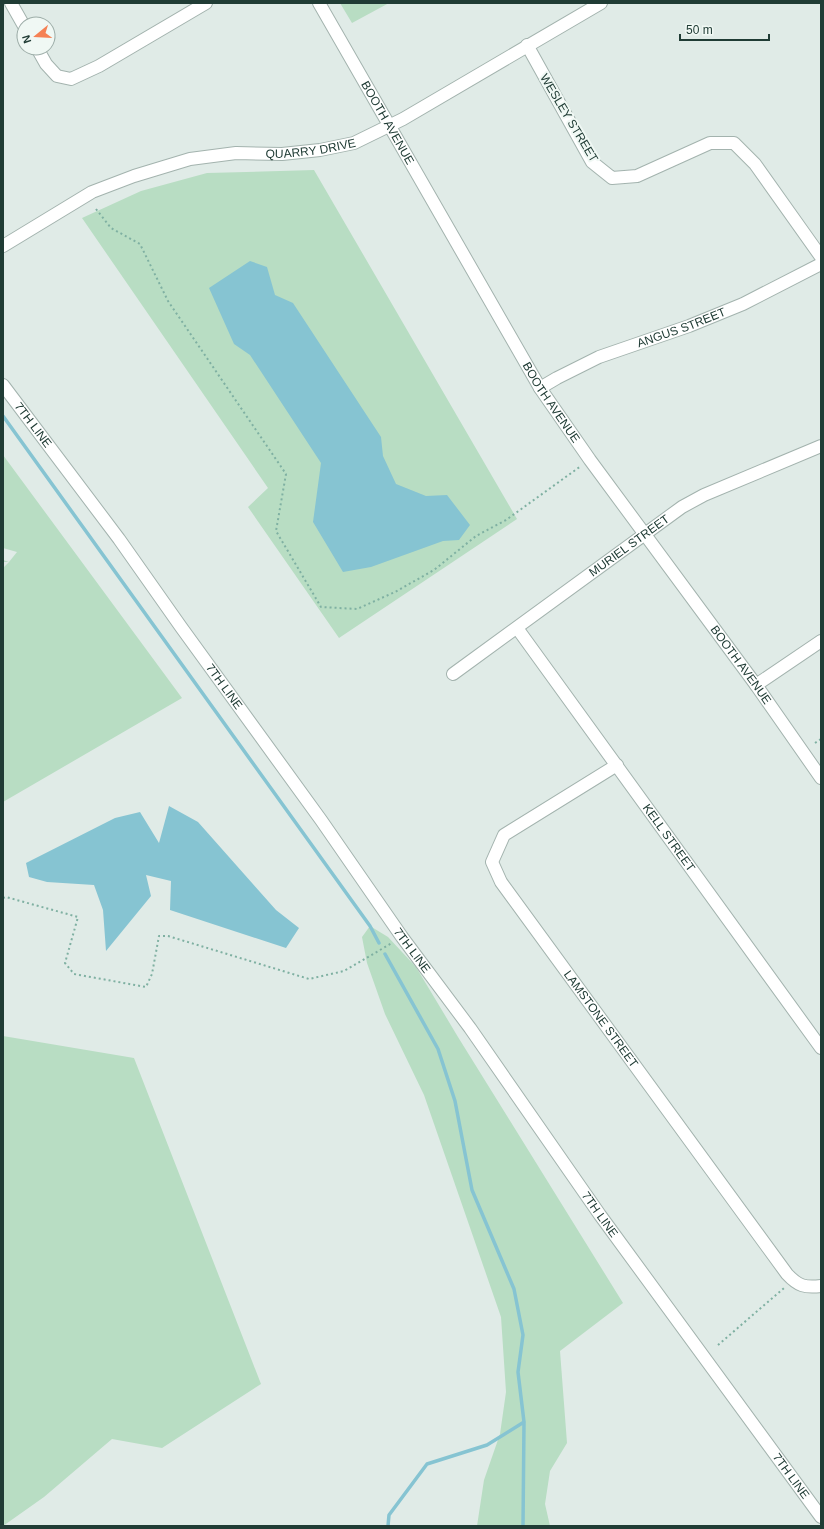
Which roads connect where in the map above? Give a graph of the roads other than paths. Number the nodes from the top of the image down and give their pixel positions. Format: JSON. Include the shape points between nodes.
{"nodes":[{"id":1,"x":11,"y":3,"type":"edge"},
{"id":2,"x":206,"y":3,"type":"edge"},
{"id":3,"x":319,"y":3,"type":"edge"},
{"id":4,"x":601,"y":3,"type":"edge"},
{"id":5,"x":188,"y":7,"type":"edge"},
{"id":6,"x":18,"y":16,"type":"edge"},
{"id":7,"x":527,"y":45,"type":"junction"},
{"id":8,"x":42,"y":56,"type":"edge"},
{"id":9,"x":389,"y":125,"type":"junction"},
{"id":10,"x":3,"y":246,"type":"edge"},
{"id":11,"x":821,"y":257,"type":"edge"},
{"id":12,"x":821,"y":264,"type":"edge"},
{"id":13,"x":3,"y":385,"type":"edge"},
{"id":14,"x":540,"y":388,"type":"junction"},
{"id":15,"x":821,"y":446,"type":"edge"},
{"id":16,"x":644,"y":534,"type":"junction"},
{"id":17,"x":517,"y":628,"type":"junction"},
{"id":18,"x":821,"y":641,"type":"edge"},
{"id":19,"x":453,"y":674,"type":"dead end"},
{"id":20,"x":756,"y":685,"type":"junction"},
{"id":21,"x":617,"y":765,"type":"junction"},
{"id":22,"x":821,"y":778,"type":"edge"},
{"id":23,"x":821,"y":1048,"type":"edge"},
{"id":24,"x":821,"y":1286,"type":"edge"},
{"id":25,"x":821,"y":1517,"type":"edge"}],
"edges":[{"from":1,"to":6,"type":"street"},
{"from":2,"to":5,"type":"street"},
{"from":3,"to":9,"type":"street","name":"BOOTH AVENUE"},
{"from":4,"to":7,"type":"street","name":"QUARRY DRIVE"},
{"from":5,"to":8,"type":"street","via":[[99,66],[72,79],[57,76]]},
{"from":7,"to":9,"type":"street","name":"QUARRY DRIVE"},
{"from":7,"to":11,"type":"street","name":"WESLEY STREET","via":[[592,162],[612,178],[637,176],[710,143],[734,144],[755,164]]},
{"from":9,"to":10,"type":"street","name":"QUARRY DRIVE","via":[[354,143],[320,150],[282,154],[236,153],[190,160],[134,176],[92,192]]},
{"from":9,"to":14,"type":"street","name":"BOOTH AVENUE"},
{"from":12,"to":14,"type":"street","name":"ANGUS STREET","via":[[743,304],[599,357]]},
{"from":13,"to":25,"type":"street","name":"7TH LINE","via":[[119,539],[402,937],[470,1028],[600,1215]]},
{"from":14,"to":16,"type":"street","name":"BOOTH AVENUE"},
{"from":15,"to":16,"type":"street","name":"MURIEL STREET","via":[[704,495]]},
{"from":16,"to":17,"type":"street","name":"MURIEL STREET"},
{"from":16,"to":20,"type":"street","name":"BOOTH AVENUE"},
{"from":17,"to":19,"type":"street","name":"MURIEL STREET"},
{"from":17,"to":21,"type":"street","name":"KELL STREET"},
{"from":18,"to":20,"type":"street"},
{"from":20,"to":22,"type":"street","name":"BOOTH AVENUE"},
{"from":21,"to":23,"type":"street","name":"KELL STREET"},
{"from":21,"to":24,"type":"street","name":"LAMSTONE STREET","via":[[504,835],[492,862],[501,882],[787,1274],[795,1283],[808,1287]]}]}
